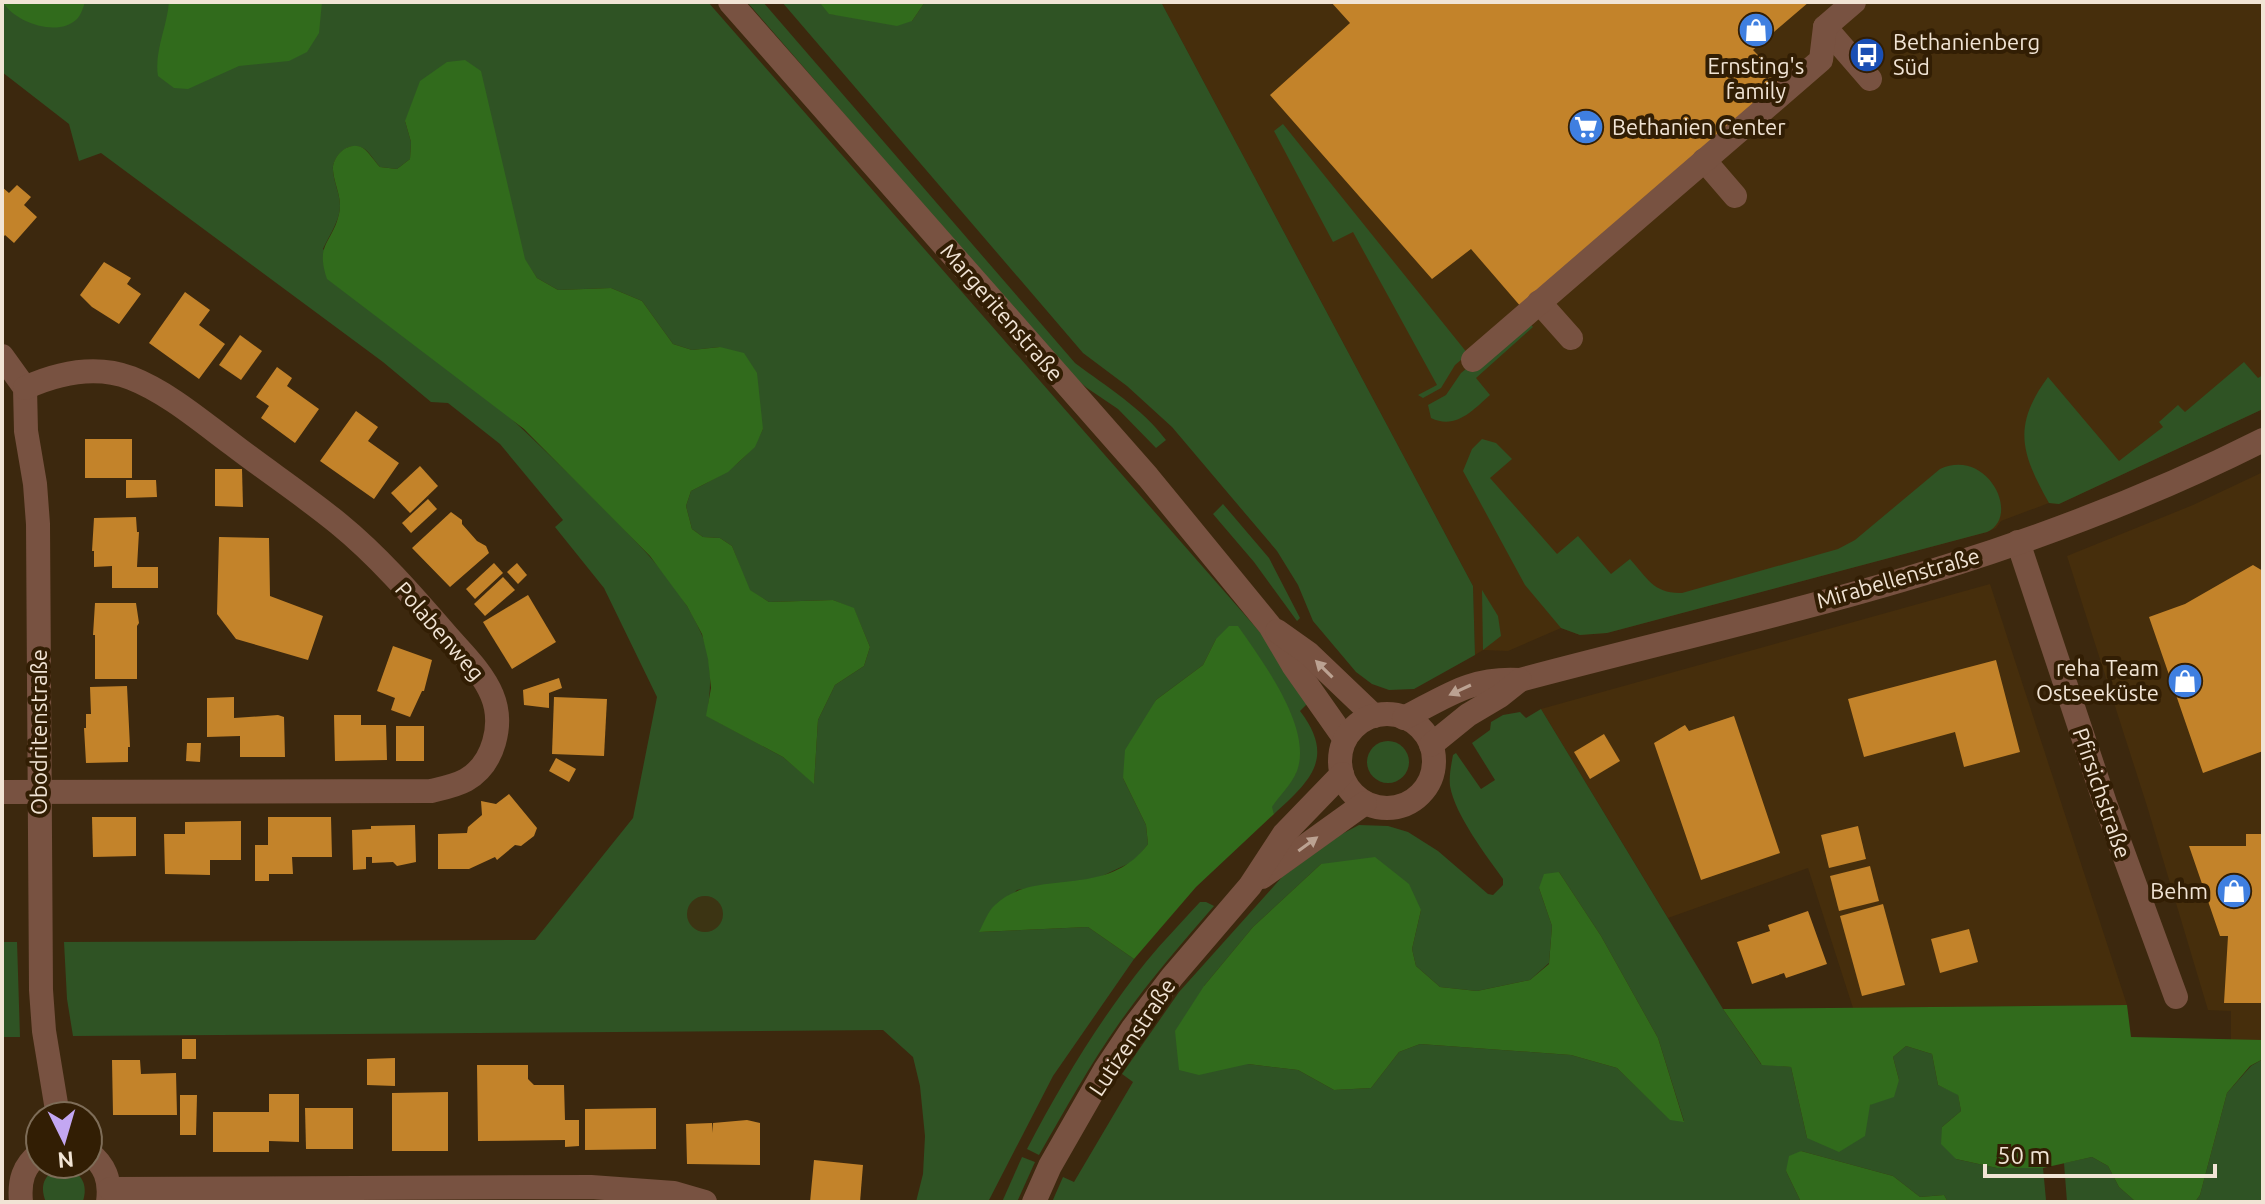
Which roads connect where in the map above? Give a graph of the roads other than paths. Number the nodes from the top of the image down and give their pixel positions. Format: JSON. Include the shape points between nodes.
{"nodes":[{"id":1,"x":730,"y":2,"type":"edge"},
{"id":2,"x":1836,"y":12,"type":"edge"},
{"id":3,"x":1870,"y":79,"type":"dead end"},
{"id":4,"x":1704,"y":160,"type":"junction"},
{"id":5,"x":1735,"y":196,"type":"dead end"},
{"id":6,"x":1539,"y":302,"type":"junction"},
{"id":7,"x":1571,"y":338,"type":"dead end"},
{"id":8,"x":2,"y":356,"type":"edge"},
{"id":9,"x":1473,"y":360,"type":"dead end"},
{"id":10,"x":25,"y":388,"type":"junction"},
{"id":11,"x":2263,"y":440,"type":"edge"},
{"id":12,"x":2018,"y":542,"type":"junction"},
{"id":13,"x":1270,"y":626,"type":"junction"},
{"id":14,"x":1520,"y":680,"type":"junction"},
{"id":15,"x":1374,"y":716,"type":"junction"},
{"id":16,"x":1404,"y":718,"type":"junction"},
{"id":17,"x":1345,"y":739,"type":"junction"},
{"id":18,"x":1431,"y":745,"type":"junction"},
{"id":19,"x":1342,"y":774,"type":"junction"},
{"id":20,"x":2,"y":792,"type":"edge"},
{"id":21,"x":40,"y":793,"type":"junction"},
{"id":22,"x":1365,"y":803,"type":"junction"},
{"id":23,"x":1250,"y":886,"type":"junction"},
{"id":24,"x":2176,"y":997,"type":"dead end"},
{"id":25,"x":55,"y":1100,"type":"edge"},
{"id":26,"x":104,"y":1169,"type":"edge"},
{"id":27,"x":24,"y":1172,"type":"edge"},
{"id":28,"x":14,"y":1192,"type":"edge"},
{"id":29,"x":109,"y":1196,"type":"edge"},
{"id":30,"x":384,"y":1196,"type":"edge"},
{"id":31,"x":705,"y":1202,"type":"edge"},
{"id":32,"x":1034,"y":1202,"type":"edge"}],
"edges":[{"from":1,"to":13,"type":"street","name":"Margeritenstraße","via":[[1148,477]]},
{"from":2,"to":3,"type":"street"},
{"from":2,"to":4,"type":"street","via":[[1821,60]]},
{"from":4,"to":5,"type":"street"},
{"from":4,"to":6,"type":"street"},
{"from":6,"to":7,"type":"street"},
{"from":6,"to":9,"type":"street"},
{"from":8,"to":10,"type":"street"},
{"from":10,"to":21,"type":"street","name":"Obodritenstraße","via":[[38,524]]},
{"from":10,"to":21,"type":"street","name":"Polabenweg","via":[[60,375],[108,373],[147,385],[199,420],[341,525],[417,601],[487,685],[497,719],[490,754],[475,774],[431,791]]},
{"from":11,"to":12,"type":"street","name":"Mirabellenstraße","via":[[2162,488]]},
{"from":12,"to":14,"type":"street","name":"Mirabellenstraße","via":[[1947,566]]},
{"from":12,"to":24,"type":"street","name":"Pfirsichstraße"},
{"from":15,"to":13,"type":"street","name":"Margeritenstraße","one_way":true,"via":[[1308,653]]},
{"from":13,"to":17,"type":"street","name":"Margeritenstraße"},
{"from":14,"to":16,"type":"street","name":"Mirabellenstraße","one_way":true,"via":[[1495,678],[1467,685]]},
{"from":14,"to":18,"type":"street","name":"Mirabellenstraße"},
{"from":15,"to":16,"type":"street"},
{"from":15,"to":17,"type":"street"},
{"from":16,"to":18,"type":"street","via":[[1425,733]]},
{"from":17,"to":19,"type":"street"},
{"from":18,"to":22,"type":"street","via":[[1433,771],[1420,795],[1396,808]]},
{"from":19,"to":22,"type":"street"},
{"from":19,"to":23,"type":"street","name":"Lutizenstraße","via":[[1284,834]]},
{"from":20,"to":21,"type":"street","name":"Polabenweg"},
{"from":21,"to":25,"type":"street","name":"Obodritenstraße","via":[[41,990]]},
{"from":23,"to":22,"type":"street","name":"Lutizenstraße","one_way":true},
{"from":23,"to":32,"type":"street","name":"Lutizenstraße","via":[[1133,1028]]},
{"from":26,"to":29,"type":"street"},
{"from":27,"to":28,"type":"street"},
{"from":29,"to":30,"type":"street"},
{"from":30,"to":31,"type":"street","via":[[591,1187],[674,1193]]}]}
